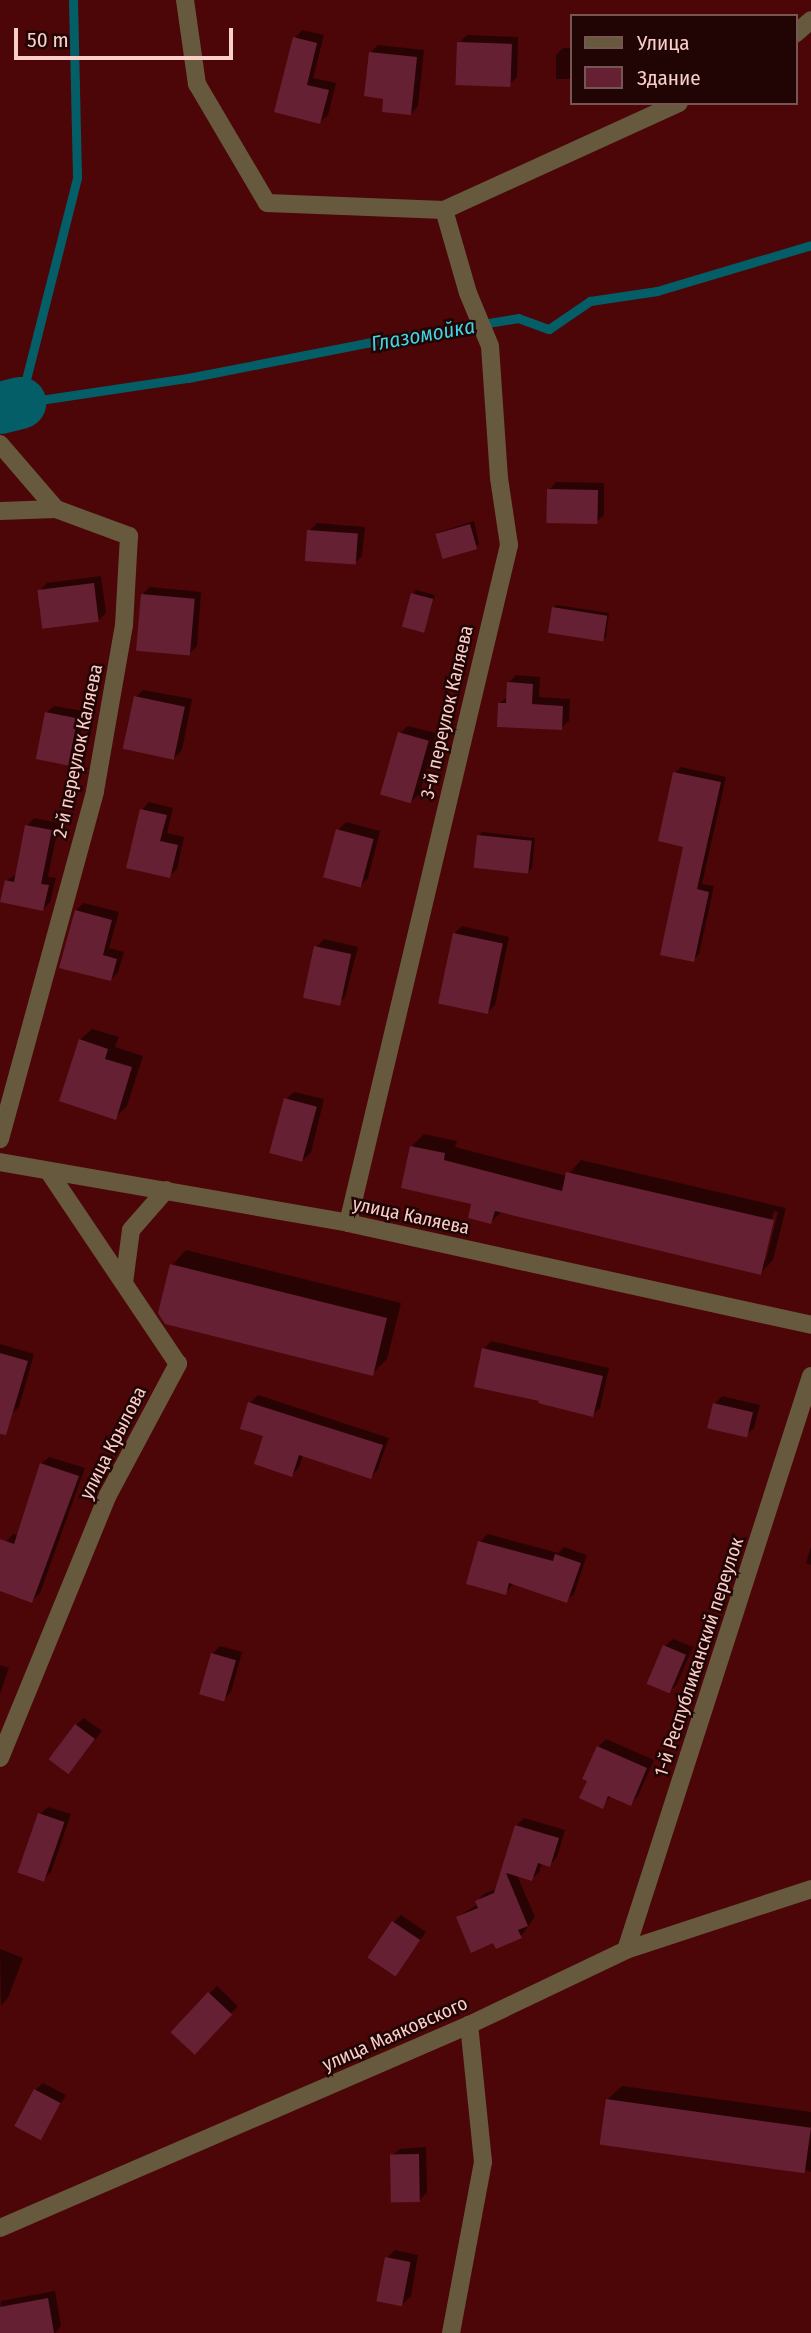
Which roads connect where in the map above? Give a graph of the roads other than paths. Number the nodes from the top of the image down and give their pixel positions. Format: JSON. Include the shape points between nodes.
{"nodes":[{"id":1,"x":186,"y":0,"type":"edge"},
{"id":2,"x":811,"y":20,"type":"edge"},
{"id":3,"x":797,"y":32,"type":"edge"},
{"id":4,"x":675,"y":105,"type":"edge"},
{"id":5,"x":444,"y":210,"type":"junction"},
{"id":6,"x":0,"y":444,"type":"edge"},
{"id":7,"x":56,"y":509,"type":"junction"},
{"id":8,"x":0,"y":511,"type":"edge"},
{"id":9,"x":0,"y":1139,"type":"edge"},
{"id":10,"x":0,"y":1162,"type":"edge"},
{"id":11,"x":48,"y":1172,"type":"junction"},
{"id":12,"x":166,"y":1190,"type":"junction"},
{"id":13,"x":348,"y":1223,"type":"junction"},
{"id":14,"x":124,"y":1283,"type":"junction"},
{"id":15,"x":811,"y":1325,"type":"edge"},
{"id":16,"x":811,"y":1376,"type":"edge"},
{"id":17,"x":0,"y":1758,"type":"edge"},
{"id":18,"x":811,"y":1889,"type":"edge"},
{"id":19,"x":626,"y":1950,"type":"junction"},
{"id":20,"x":469,"y":2025,"type":"junction"},
{"id":21,"x":0,"y":2228,"type":"edge"},
{"id":22,"x":451,"y":2333,"type":"edge"}],
"edges":[{"from":1,"to":5,"type":"street","via":[[197,84],[267,203]]},
{"from":2,"to":3,"type":"street"},
{"from":4,"to":5,"type":"street"},
{"from":5,"to":13,"type":"street","name":"3-й переулок Каляева","via":[[468,293],[490,346],[499,478],[509,545]]},
{"from":6,"to":7,"type":"street"},
{"from":7,"to":8,"type":"street","name":"2-й переулок Каляева"},
{"from":7,"to":9,"type":"street","name":"2-й переулок Каляева","via":[[129,536],[124,625],[95,792]]},
{"from":10,"to":11,"type":"street","name":"улица Каляева"},
{"from":11,"to":12,"type":"street","name":"улица Каляева"},
{"from":11,"to":14,"type":"street","name":"улица Крылова"},
{"from":12,"to":13,"type":"street","name":"улица Каляева"},
{"from":12,"to":14,"type":"street","via":[[131,1230]]},
{"from":13,"to":15,"type":"street","name":"улица Каляева"},
{"from":14,"to":17,"type":"street","name":"улица Крылова","via":[[178,1364],[108,1494]]},
{"from":16,"to":19,"type":"street","name":"1-й Республиканский переулок"},
{"from":18,"to":19,"type":"street","name":"улица Маяковского"},
{"from":19,"to":20,"type":"street","name":"улица Маяковского"},
{"from":20,"to":21,"type":"street","name":"улица Маяковского"},
{"from":20,"to":22,"type":"street","via":[[483,2162]]}]}
